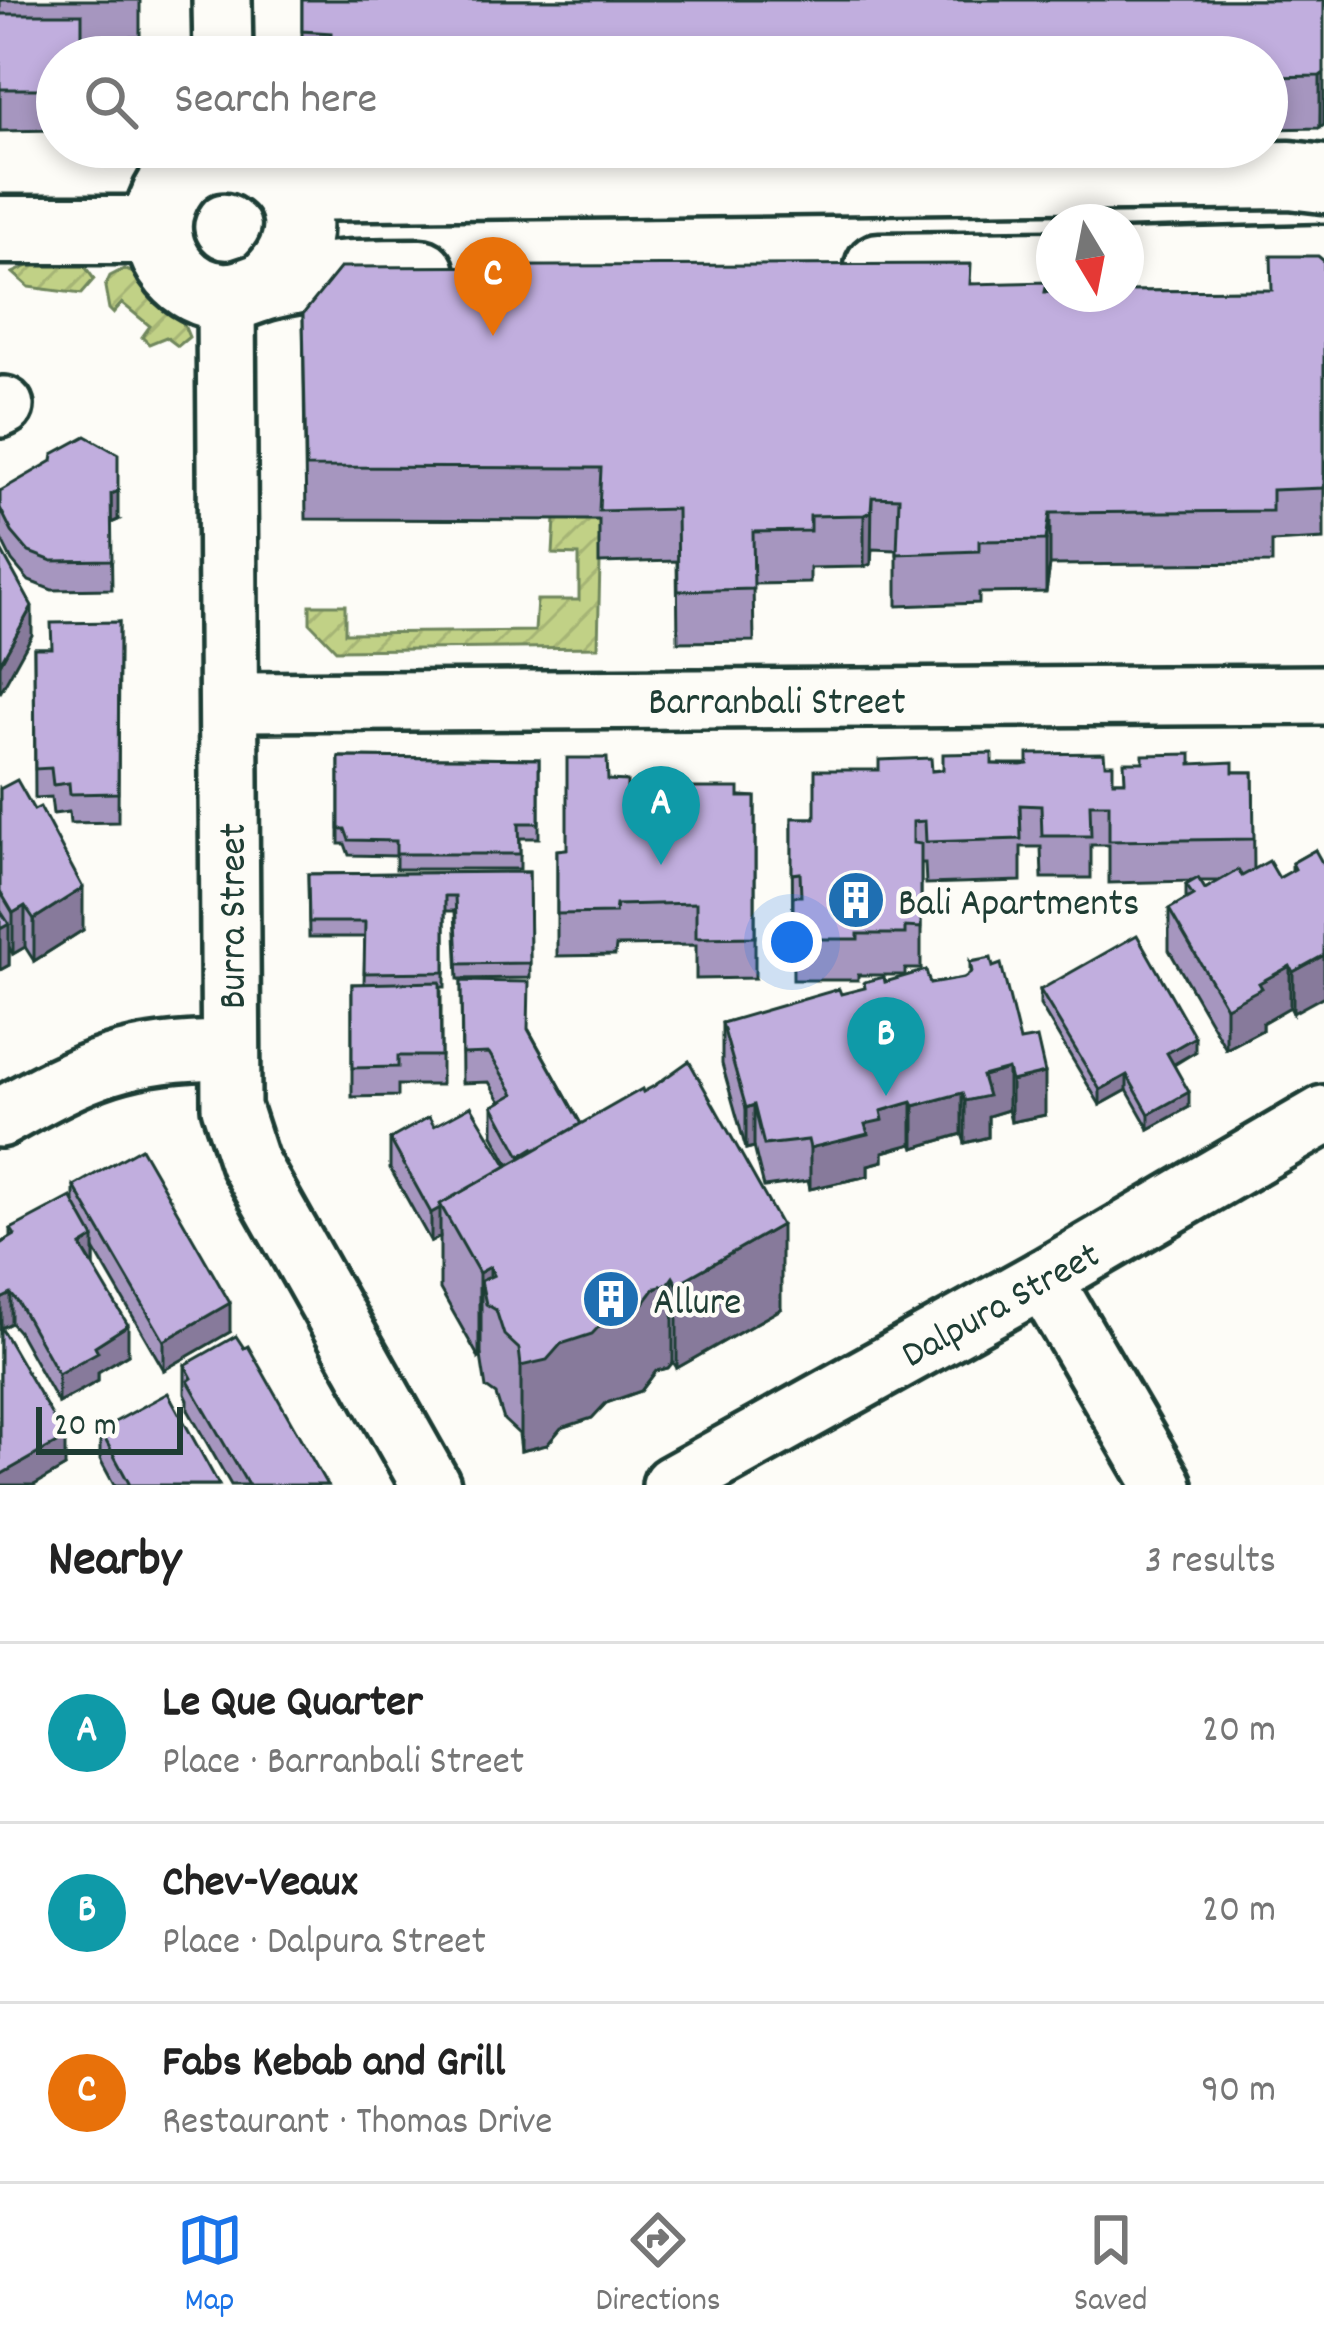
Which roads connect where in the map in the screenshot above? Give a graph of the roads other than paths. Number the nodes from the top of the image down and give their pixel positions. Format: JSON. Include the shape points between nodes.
{"nodes":[{"id":1,"x":222,"y":0,"type":"edge"},
{"id":2,"x":223,"y":36,"type":"edge"},
{"id":3,"x":190,"y":168,"type":"edge"},
{"id":4,"x":263,"y":168,"type":"edge"},
{"id":5,"x":1307,"y":177,"type":"edge"},
{"id":6,"x":285,"y":187,"type":"junction"},
{"id":7,"x":0,"y":230,"type":"edge"},
{"id":8,"x":158,"y":230,"type":"junction"},
{"id":9,"x":1309,"y":260,"type":"edge"},
{"id":10,"x":1144,"y":264,"type":"edge"},
{"id":11,"x":1036,"y":265,"type":"edge"},
{"id":12,"x":831,"y":267,"type":"edge"},
{"id":13,"x":483,"y":272,"type":"edge"},
{"id":14,"x":246,"y":291,"type":"junction"},
{"id":15,"x":1324,"y":695,"type":"edge"},
{"id":16,"x":230,"y":702,"type":"junction"},
{"id":17,"x":229,"y":1050,"type":"junction"},
{"id":18,"x":1324,"y":1115,"type":"edge"},
{"id":19,"x":0,"y":1118,"type":"edge"},
{"id":20,"x":1042,"y":1279,"type":"junction"},
{"id":21,"x":431,"y":1485,"type":"edge"},
{"id":22,"x":672,"y":1485,"type":"edge"},
{"id":23,"x":1162,"y":1485,"type":"edge"}],
"edges":[{"from":1,"to":2,"type":"street"},
{"from":3,"to":8,"type":"main road","via":[[170,187]]},
{"from":4,"to":6,"type":"main road"},
{"from":5,"to":6,"type":"main road"},
{"from":5,"to":9,"type":"main road"},
{"from":6,"to":14,"type":"main road","via":[[298,229],[293,251],[282,271]]},
{"from":7,"to":8,"type":"main road"},
{"from":8,"to":14,"type":"main road","via":[[162,253],[188,285]]},
{"from":9,"to":10,"type":"main road"},
{"from":11,"to":12,"type":"main road"},
{"from":13,"to":14,"type":"main road","via":[[367,273]]},
{"from":14,"to":16,"type":"street","name":"Burra Street"},
{"from":15,"to":16,"type":"street","name":"Barranbali Street"},
{"from":16,"to":17,"type":"street","name":"Burra Street"},
{"from":17,"to":19,"type":"street","via":[[114,1061]]},
{"from":17,"to":21,"type":"street","name":"Burra Street","via":[[231,1107],[248,1162]]},
{"from":18,"to":20,"type":"street","name":"Dalpura Street"},
{"from":20,"to":22,"type":"street","name":"Dalpura Street"},
{"from":20,"to":23,"type":"street"}]}
